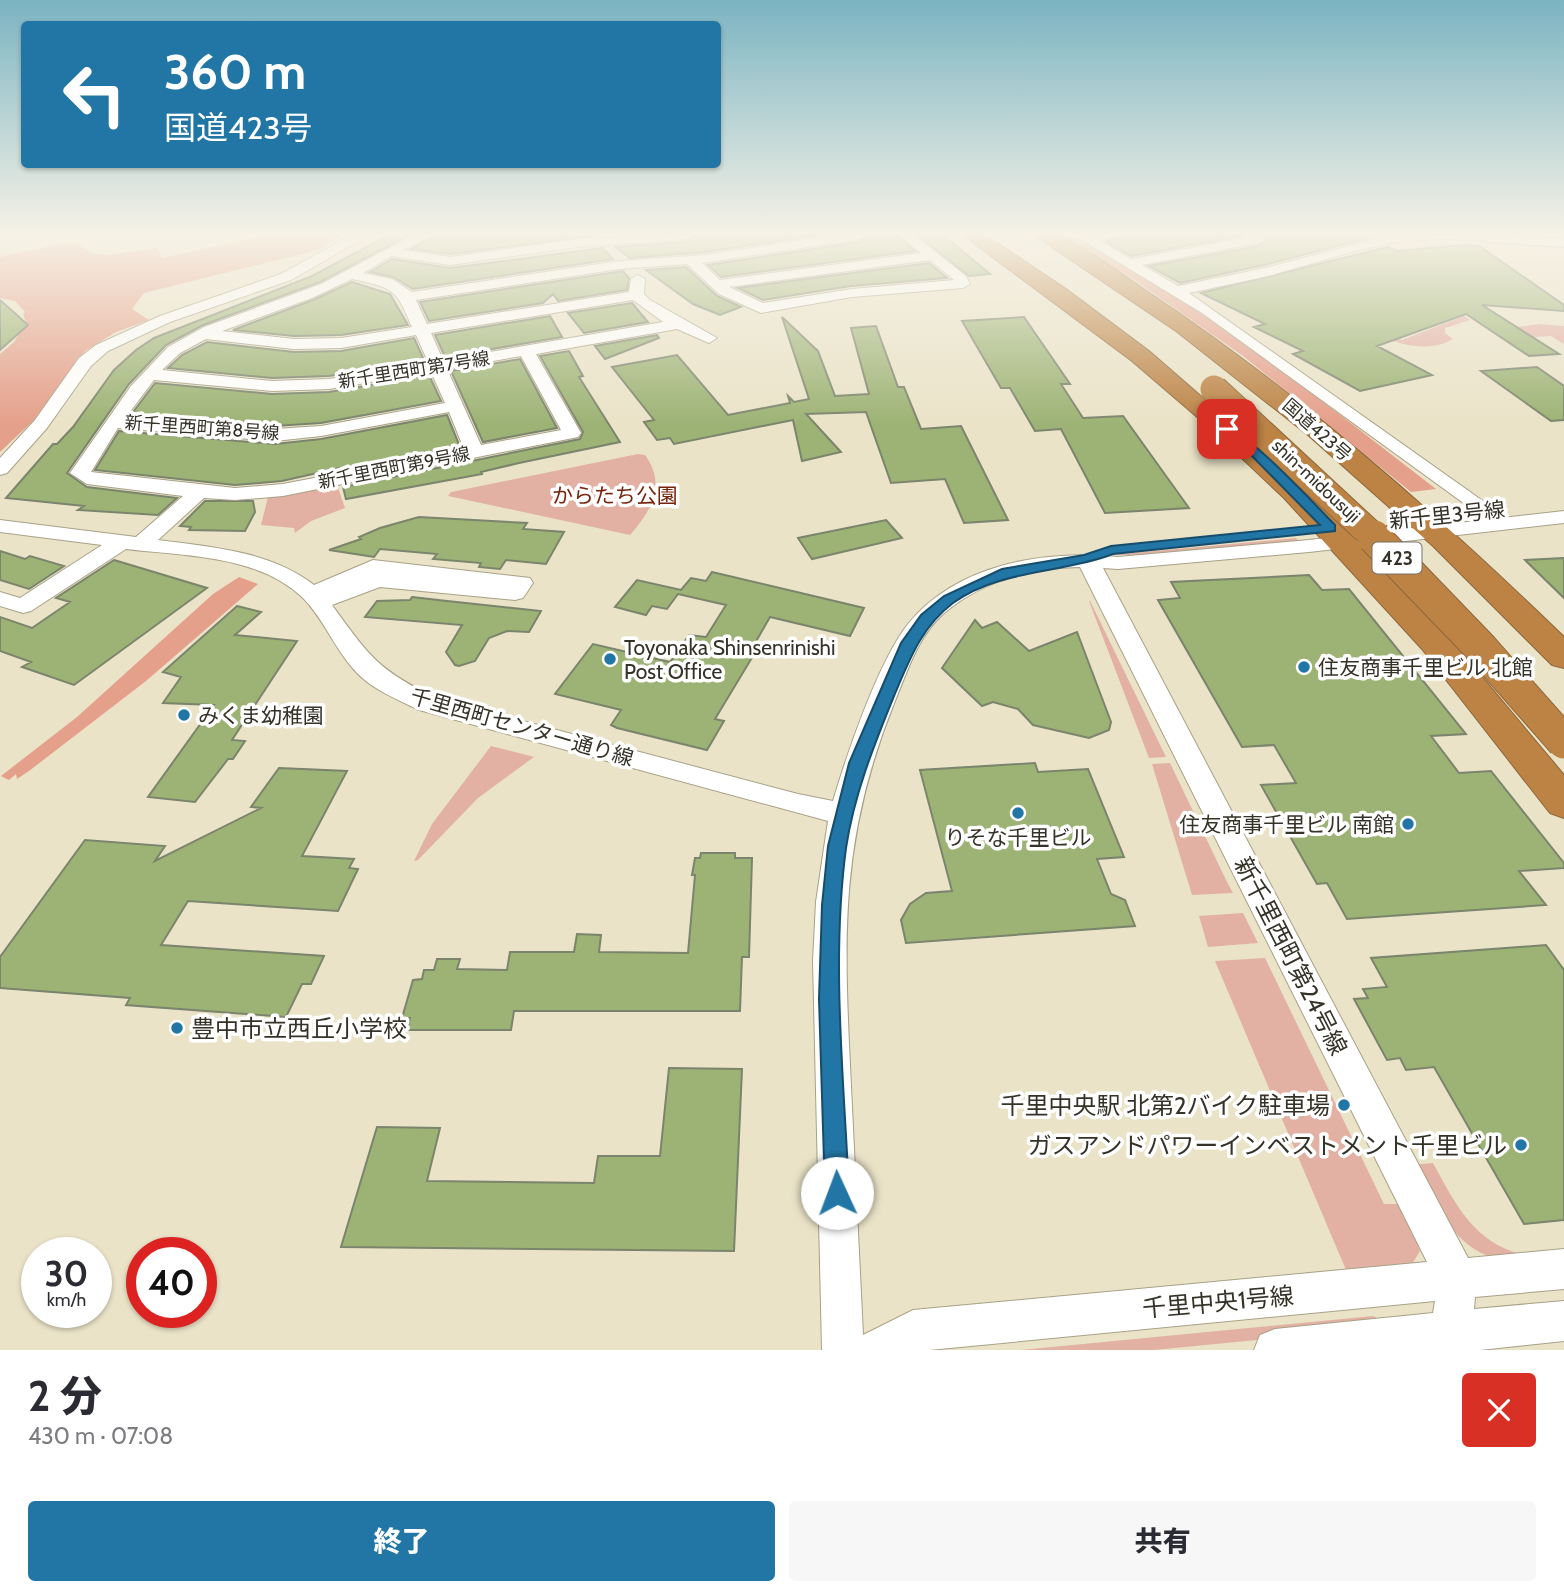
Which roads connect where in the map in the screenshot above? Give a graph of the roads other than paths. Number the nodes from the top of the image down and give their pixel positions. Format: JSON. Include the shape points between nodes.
{"nodes":[{"id":1,"x":229,"y":298,"type":"edge"},
{"id":2,"x":302,"y":298,"type":"edge"},
{"id":3,"x":409,"y":298,"type":"edge"},
{"id":4,"x":618,"y":298,"type":"edge"},
{"id":5,"x":639,"y":298,"type":"edge"},
{"id":6,"x":741,"y":298,"type":"edge"},
{"id":7,"x":822,"y":298,"type":"edge"},
{"id":8,"x":1063,"y":298,"type":"edge"},
{"id":9,"x":1079,"y":298,"type":"edge"},
{"id":10,"x":1096,"y":298,"type":"edge"},
{"id":11,"x":1115,"y":298,"type":"edge"},
{"id":12,"x":1129,"y":298,"type":"edge"},
{"id":13,"x":1187,"y":298,"type":"edge"},
{"id":14,"x":676,"y":325,"type":"junction"},
{"id":15,"x":422,"y":330,"type":"junction"},
{"id":16,"x":202,"y":334,"type":"junction"},
{"id":17,"x":709,"y":338,"type":"dead end"},
{"id":18,"x":526,"y":351,"type":"junction"},
{"id":19,"x":1177,"y":358,"type":"dead end"},
{"id":20,"x":438,"y":366,"type":"junction"},
{"id":21,"x":149,"y":374,"type":"junction"},
{"id":22,"x":1215,"y":383,"type":"junction"},
{"id":23,"x":455,"y":407,"type":"junction"},
{"id":24,"x":116,"y":422,"type":"junction"},
{"id":25,"x":1254,"y":451,"type":"junction"},
{"id":26,"x":475,"y":452,"type":"junction"},
{"id":27,"x":0,"y":469,"type":"edge"},
{"id":28,"x":199,"y":492,"type":"junction"},
{"id":29,"x":1564,"y":504,"type":"edge"},
{"id":30,"x":1487,"y":511,"type":"junction"},
{"id":31,"x":1564,"y":517,"type":"edge"},
{"id":32,"x":1426,"y":525,"type":"junction"},
{"id":33,"x":0,"y":527,"type":"edge"},
{"id":34,"x":1337,"y":535,"type":"junction"},
{"id":35,"x":131,"y":543,"type":"junction"},
{"id":36,"x":1087,"y":559,"type":"junction"},
{"id":37,"x":316,"y":598,"type":"junction"},
{"id":38,"x":0,"y":599,"type":"edge"},
{"id":39,"x":1564,"y":657,"type":"edge"},
{"id":40,"x":1564,"y":705,"type":"edge"},
{"id":41,"x":1564,"y":742,"type":"edge"},
{"id":42,"x":1564,"y":803,"type":"edge"},
{"id":43,"x":843,"y":814,"type":"junction"},
{"id":44,"x":1564,"y":1269,"type":"edge"},
{"id":45,"x":1457,"y":1279,"type":"junction"},
{"id":46,"x":1564,"y":1321,"type":"edge"},
{"id":47,"x":1452,"y":1333,"type":"junction"},
{"id":48,"x":843,"y":1350,"type":"edge"},
{"id":49,"x":877,"y":1350,"type":"edge"},
{"id":50,"x":1275,"y":1350,"type":"edge"}],
"edges":[{"from":1,"to":27,"type":"street","via":[[156,322],[102,348],[85,362],[41,424]]},
{"from":2,"to":16,"type":"street"},
{"from":3,"to":15,"type":"street"},
{"from":4,"to":15,"type":"street"},
{"from":5,"to":14,"type":"street"},
{"from":6,"to":7,"type":"street","via":[[761,308]]},
{"from":8,"to":25,"type":"highway","number":"423","via":[[1107,328]]},
{"from":9,"to":25,"type":"highway","via":[[1198,390]]},
{"from":10,"to":19,"type":"highway"},
{"from":11,"to":22,"type":"highway","name":"shin-midousuji","number":"423"},
{"from":12,"to":32,"type":"highway","name":"国道423号","number":"423","via":[[1297,415]]},
{"from":13,"to":30,"type":"street"},
{"from":14,"to":17,"type":"street"},
{"from":14,"to":18,"type":"street","name":"新千里西町第7号線"},
{"from":15,"to":16,"type":"street","via":[[310,344]]},
{"from":15,"to":20,"type":"street"},
{"from":16,"to":21,"type":"street","via":[[172,352]]},
{"from":18,"to":20,"type":"street","name":"新千里西町第7号線"},
{"from":18,"to":26,"type":"street","name":"新千里西町第9号線","via":[[572,433]]},
{"from":20,"to":21,"type":"street","name":"新千里西町第7号線","via":[[298,386]]},
{"from":20,"to":23,"type":"street"},
{"from":21,"to":24,"type":"street"},
{"from":22,"to":40,"type":"highway","name":"shin-midousuji","number":"423","via":[[1380,515]]},
{"from":22,"to":41,"type":"highway","name":"shin-midousuji","number":"423","bridge":true,"via":[[1394,556]]},
{"from":23,"to":24,"type":"street","name":"新千里西町第8号線","via":[[275,435]]},
{"from":23,"to":26,"type":"street"},
{"from":24,"to":28,"type":"street","name":"新千里西町第9号線","via":[[80,475]]},
{"from":25,"to":34,"type":"highway","number":"423"},
{"from":26,"to":28,"type":"street","name":"新千里西町第9号線","via":[[283,490]]},
{"from":28,"to":35,"type":"street"},
{"from":29,"to":30,"type":"street","name":"新千里3号線"},
{"from":30,"to":32,"type":"street","name":"新千里3号線"},
{"from":31,"to":32,"type":"street","name":"新千里3号線"},
{"from":32,"to":34,"type":"street","name":"新千里3号線"},
{"from":32,"to":39,"type":"highway","name":"国道423号","number":"423"},
{"from":33,"to":35,"type":"street","name":"千里西町センター通り線"},
{"from":34,"to":36,"type":"street","name":"新千里3号線","via":[[1118,563]]},
{"from":34,"to":42,"type":"highway","number":"423","via":[[1448,656]]},
{"from":35,"to":37,"type":"street","name":"千里西町センター通り線","via":[[252,561],[289,577]]},
{"from":35,"to":38,"type":"street","via":[[23,606]]},
{"from":36,"to":43,"type":"street","name":"新千里3号線","via":[[994,576],[949,599],[926,618],[886,694]]},
{"from":36,"to":45,"type":"street","name":"新千里西町第24号線"},
{"from":37,"to":37,"type":"street","via":[[373,567],[522,583],[515,593],[507,593],[372,581]]},
{"from":37,"to":43,"type":"street","name":"千里西町センター通り線","via":[[364,666],[390,686],[428,704]]},
{"from":43,"to":48,"type":"street","name":"新千里3号線","via":[[831,905],[829,999]]},
{"from":44,"to":45,"type":"street","name":"千里中央1号線"},
{"from":45,"to":47,"type":"street"},
{"from":45,"to":49,"type":"street","name":"千里中央1号線","via":[[913,1331]]},
{"from":46,"to":47,"type":"street"},
{"from":47,"to":50,"type":"street"}]}
